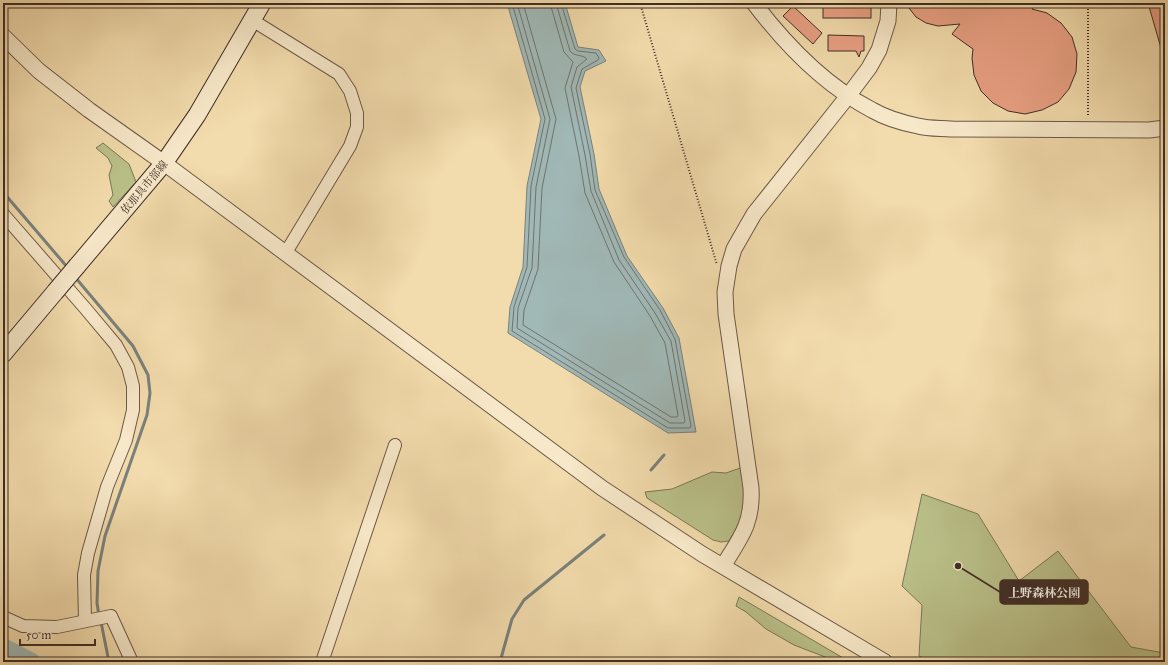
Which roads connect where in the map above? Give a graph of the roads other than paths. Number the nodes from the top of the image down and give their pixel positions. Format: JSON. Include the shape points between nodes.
{"nodes":[{"id":1,"x":262,"y":3,"type":"edge"},
{"id":2,"x":754,"y":3,"type":"edge"},
{"id":3,"x":889,"y":3,"type":"edge"},
{"id":4,"x":252,"y":20,"type":"junction"},
{"id":5,"x":3,"y":36,"type":"edge"},
{"id":6,"x":848,"y":96,"type":"junction"},
{"id":7,"x":1165,"y":128,"type":"edge"},
{"id":8,"x":164,"y":163,"type":"junction"},
{"id":9,"x":3,"y":214,"type":"edge"},
{"id":10,"x":285,"y":254,"type":"junction"},
{"id":11,"x":3,"y":354,"type":"edge"},
{"id":12,"x":395,"y":445,"type":"dead end"},
{"id":13,"x":723,"y":566,"type":"junction"},
{"id":14,"x":3,"y":617,"type":"edge"},
{"id":15,"x":87,"y":621,"type":"junction"},
{"id":16,"x":132,"y":662,"type":"edge"},
{"id":17,"x":322,"y":662,"type":"edge"},
{"id":18,"x":885,"y":662,"type":"edge"}],
"edges":[{"from":1,"to":4,"type":"main road","name":"依那具市部線"},
{"from":2,"to":6,"type":"street","via":[[766,20],[816,71]]},
{"from":3,"to":6,"type":"street","via":[[888,21],[879,50]]},
{"from":4,"to":8,"type":"main road","name":"依那具市部線","via":[[196,115]]},
{"from":4,"to":10,"type":"street","via":[[338,74],[350,91],[357,113],[358,127],[350,146]]},
{"from":5,"to":8,"type":"street","via":[[39,71]]},
{"from":6,"to":7,"type":"street","via":[[874,111],[920,127],[987,130]]},
{"from":6,"to":13,"type":"street","via":[[754,214],[734,249],[729,266],[724,292],[726,314],[752,504],[748,523]]},
{"from":8,"to":10,"type":"street"},
{"from":8,"to":11,"type":"main road","name":"依那具市部線","bridge":true},
{"from":9,"to":15,"type":"street","via":[[116,345],[128,367],[133,386],[133,410],[126,440],[107,487],[88,553],[84,575]]},
{"from":10,"to":13,"type":"street","via":[[602,488]]},
{"from":12,"to":17,"type":"street"},
{"from":13,"to":18,"type":"street"},
{"from":14,"to":15,"type":"street","via":[[23,626],[57,627]]},
{"from":15,"to":16,"type":"street","via":[[111,616]]}]}
